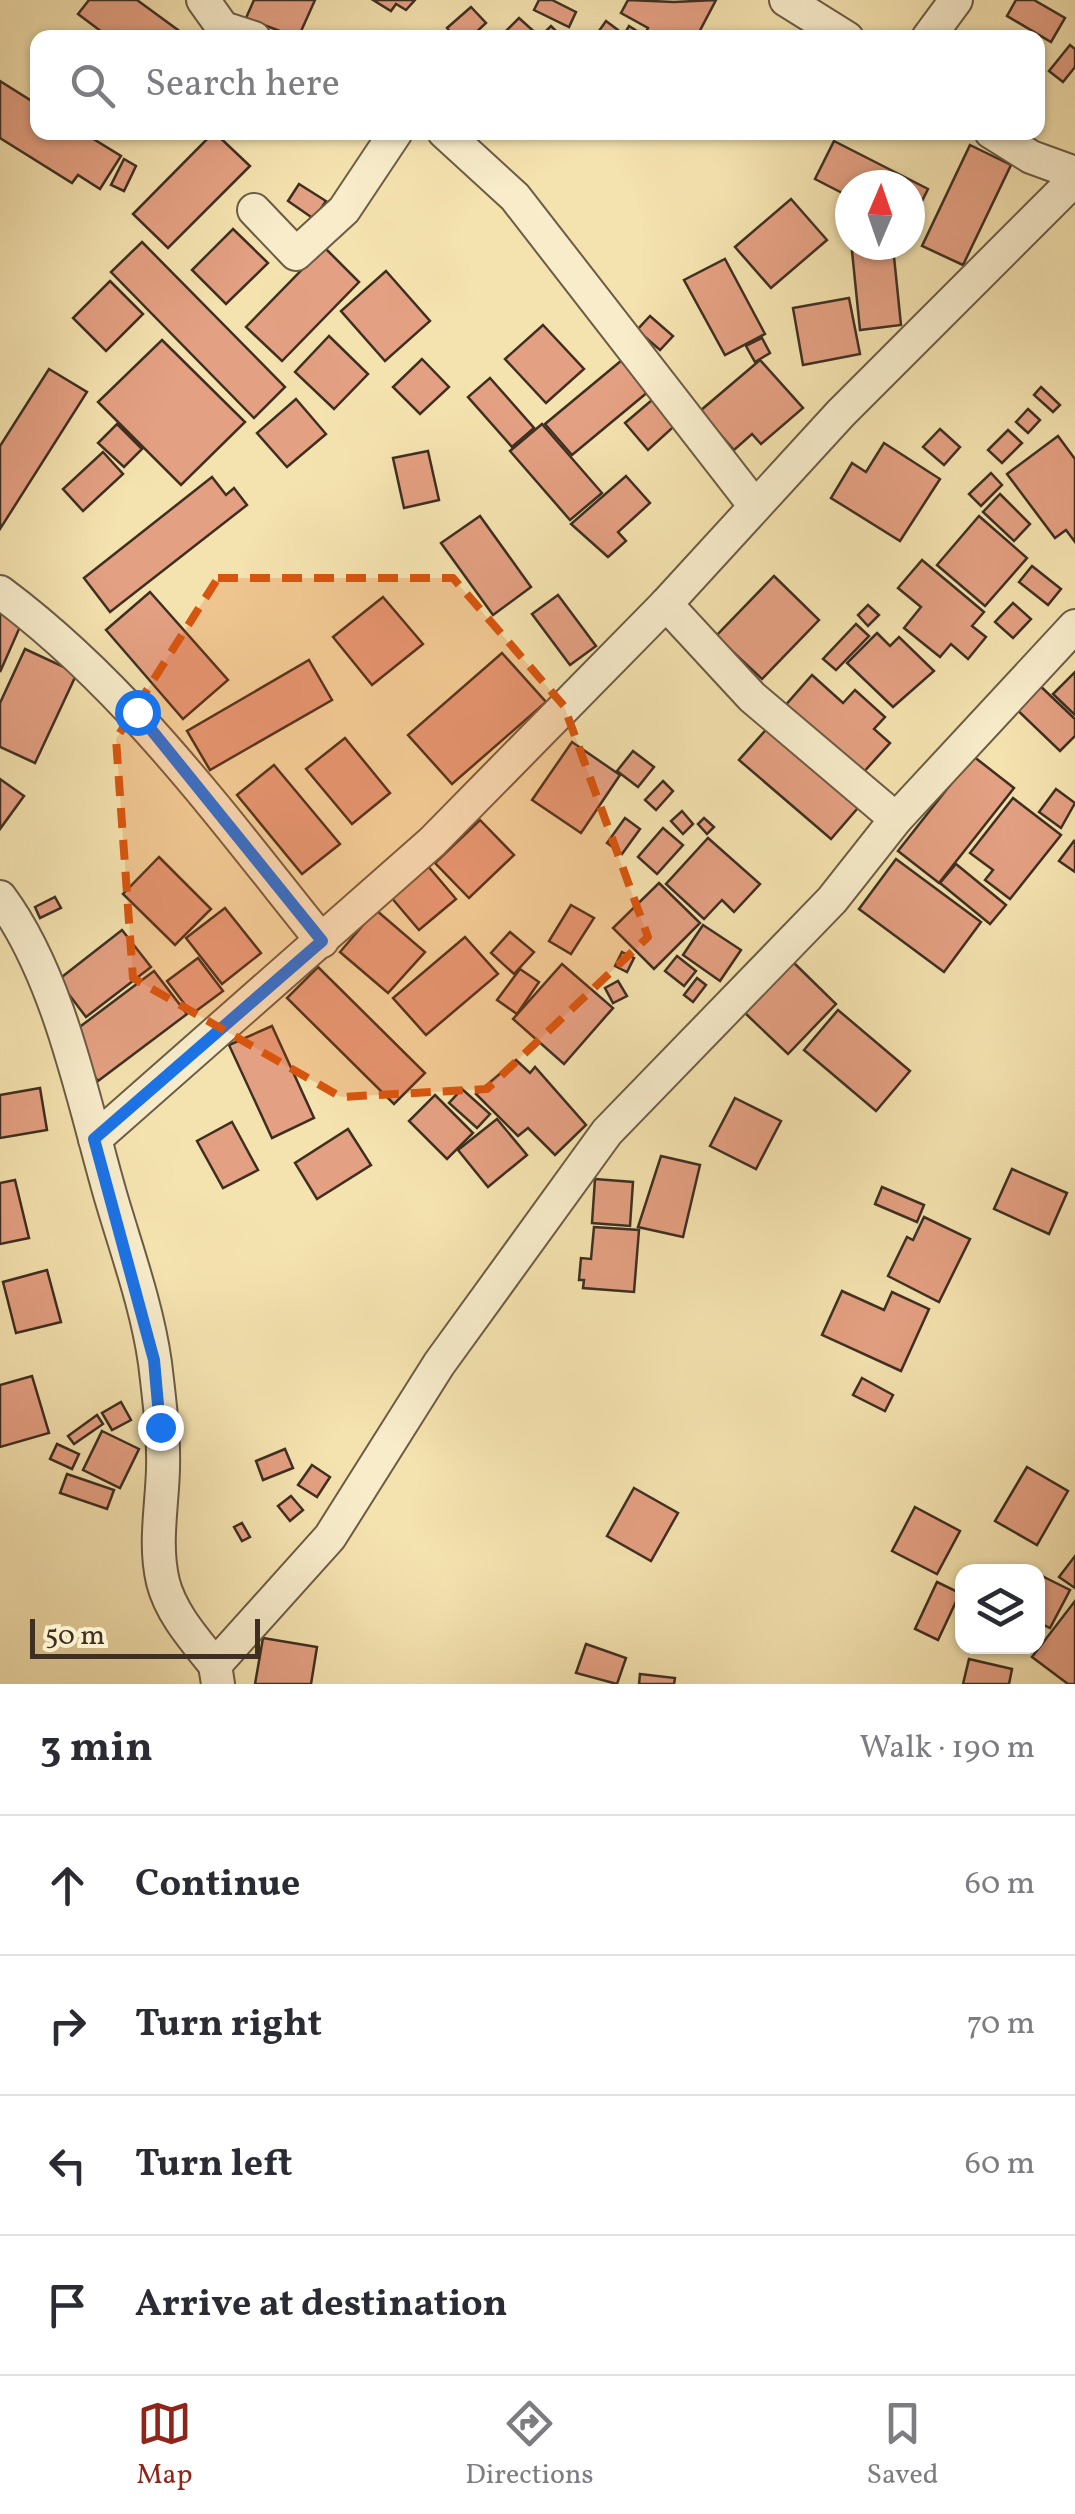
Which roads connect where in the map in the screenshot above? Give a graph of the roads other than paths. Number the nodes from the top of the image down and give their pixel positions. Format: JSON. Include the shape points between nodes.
{"nodes":[{"id":1,"x":203,"y":0,"type":"edge"},
{"id":2,"x":786,"y":0,"type":"edge"},
{"id":3,"x":956,"y":0,"type":"edge"},
{"id":4,"x":229,"y":30,"type":"edge"},
{"id":5,"x":834,"y":30,"type":"edge"},
{"id":6,"x":934,"y":30,"type":"edge"},
{"id":7,"x":391,"y":140,"type":"edge"},
{"id":8,"x":453,"y":140,"type":"edge"},
{"id":9,"x":1004,"y":140,"type":"edge"},
{"id":10,"x":1075,"y":176,"type":"edge"},
{"id":11,"x":254,"y":210,"type":"dead end"},
{"id":12,"x":755,"y":506,"type":"junction"},
{"id":13,"x":0,"y":592,"type":"edge"},
{"id":14,"x":666,"y":604,"type":"junction"},
{"id":15,"x":1075,"y":626,"type":"edge"},
{"id":16,"x":896,"y":819,"type":"junction"},
{"id":17,"x":0,"y":897,"type":"edge"},
{"id":18,"x":322,"y":941,"type":"junction"},
{"id":19,"x":94,"y":1139,"type":"junction"},
{"id":20,"x":216,"y":1675,"type":"edge"}],
"edges":[{"from":1,"to":4,"type":"street"},
{"from":2,"to":5,"type":"street"},
{"from":3,"to":6,"type":"street"},
{"from":7,"to":11,"type":"street","via":[[344,210],[296,254]]},
{"from":8,"to":12,"type":"street","via":[[516,197]]},
{"from":9,"to":10,"type":"street"},
{"from":10,"to":12,"type":"street"},
{"from":12,"to":14,"type":"street"},
{"from":13,"to":18,"type":"street","via":[[54,632],[137,712]]},
{"from":14,"to":16,"type":"street","via":[[752,697]]},
{"from":14,"to":18,"type":"street","via":[[432,842]]},
{"from":15,"to":16,"type":"street"},
{"from":16,"to":20,"type":"street","via":[[832,900],[606,1132],[439,1364],[330,1537]]},
{"from":17,"to":19,"type":"street","via":[[24,929]]},
{"from":18,"to":19,"type":"street"},
{"from":19,"to":20,"type":"street","via":[[154,1360],[163,1584]]}]}
